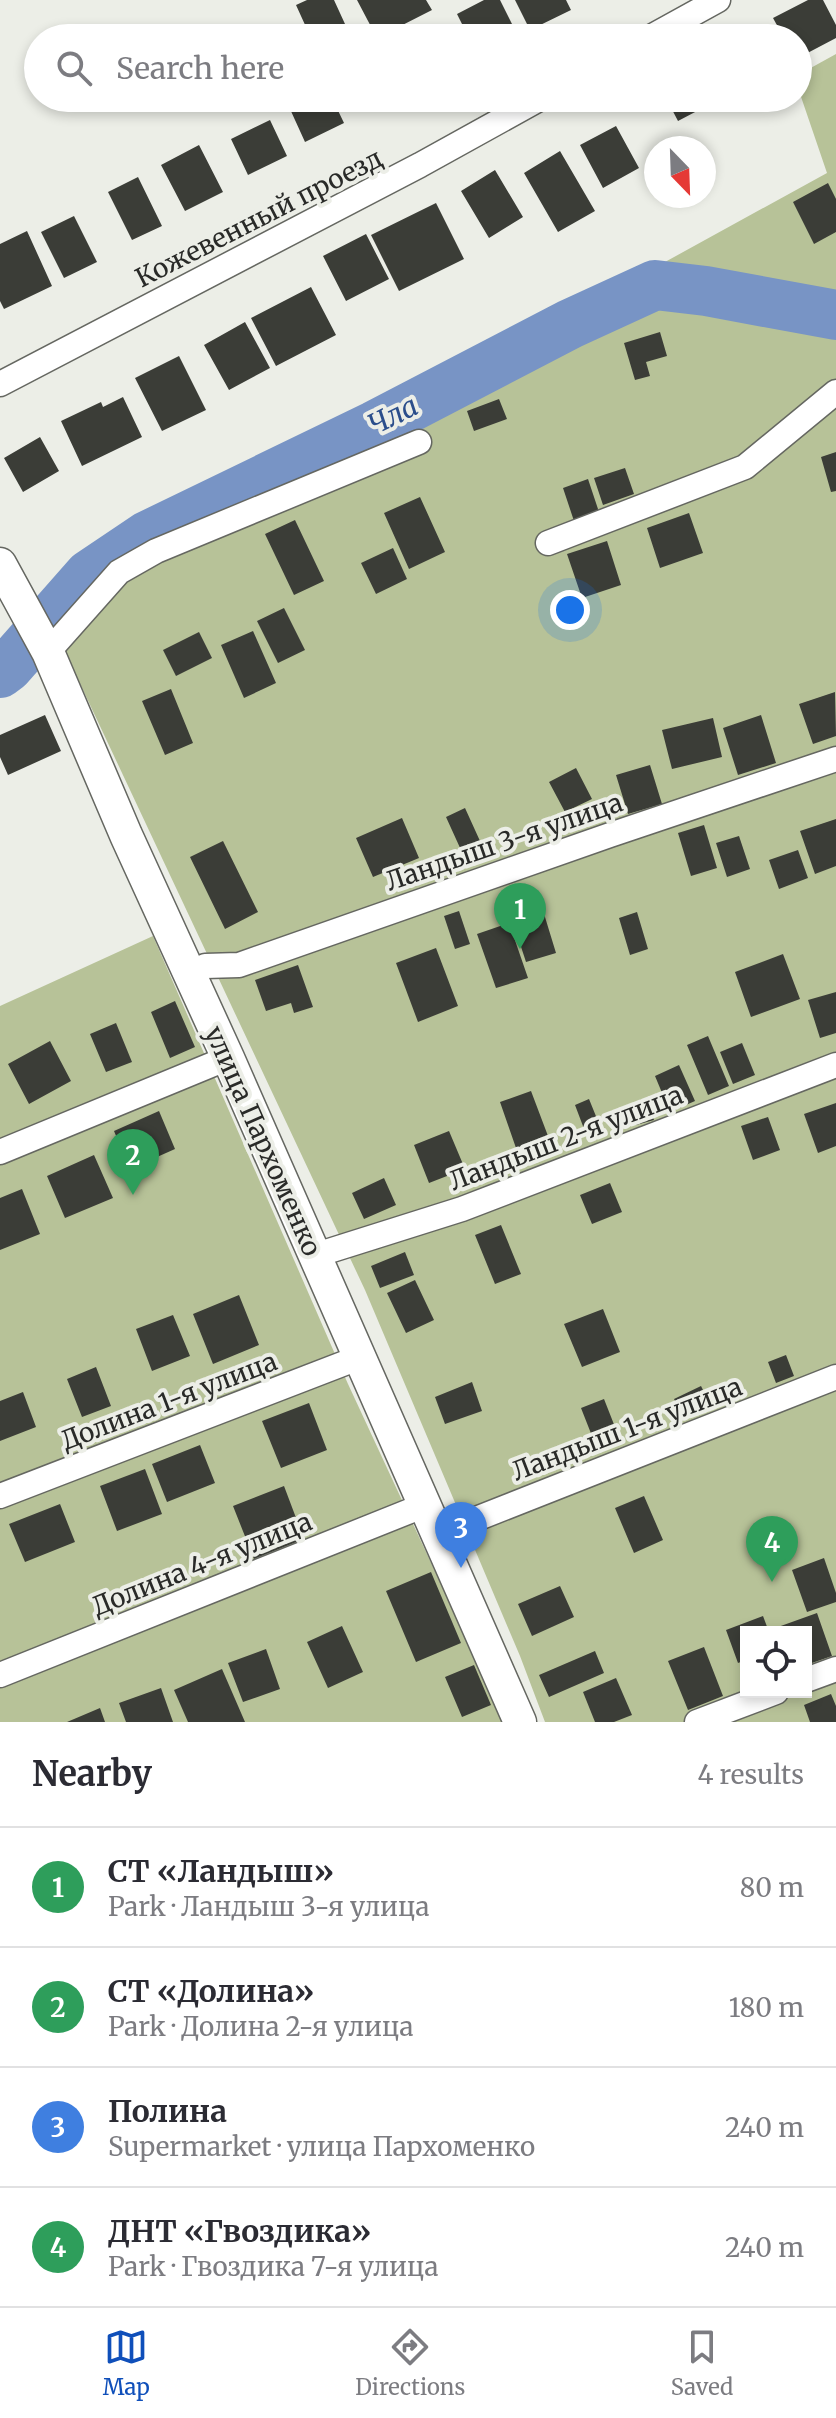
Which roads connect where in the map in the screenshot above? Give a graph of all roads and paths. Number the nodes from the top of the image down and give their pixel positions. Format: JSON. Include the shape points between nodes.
{"nodes":[{"id":1,"x":718,"y":0,"type":"edge"},
{"id":2,"x":674,"y":24,"type":"edge"},
{"id":3,"x":516,"y":112,"type":"edge"},
{"id":4,"x":0,"y":384,"type":"edge"},
{"id":5,"x":836,"y":392,"type":"edge"},
{"id":6,"x":419,"y":442,"type":"dead end"},
{"id":7,"x":548,"y":543,"type":"dead end"},
{"id":8,"x":0,"y":564,"type":"edge"},
{"id":9,"x":39,"y":636,"type":"junction"},
{"id":10,"x":836,"y":759,"type":"edge"},
{"id":11,"x":190,"y":974,"type":"junction"},
{"id":12,"x":228,"y":1058,"type":"junction"},
{"id":13,"x":836,"y":1065,"type":"edge"},
{"id":14,"x":0,"y":1152,"type":"edge"},
{"id":15,"x":313,"y":1256,"type":"junction"},
{"id":16,"x":358,"y":1358,"type":"junction"},
{"id":17,"x":836,"y":1377,"type":"edge"},
{"id":18,"x":0,"y":1496,"type":"edge"},
{"id":19,"x":432,"y":1519,"type":"junction"},
{"id":20,"x":836,"y":1669,"type":"edge"},
{"id":21,"x":0,"y":1675,"type":"edge"},
{"id":22,"x":812,"y":1678,"type":"edge"},
{"id":23,"x":760,"y":1698,"type":"edge"},
{"id":24,"x":520,"y":1722,"type":"edge"},
{"id":25,"x":697,"y":1722,"type":"edge"}],
"edges":[{"from":1,"to":2,"type":"street"},
{"from":3,"to":4,"type":"street","name":"Кожевенный проезд"},
{"from":5,"to":7,"type":"street","via":[[745,467]]},
{"from":6,"to":9,"type":"street","via":[[156,551],[119,572]]},
{"from":8,"to":9,"type":"street","name":"улица Пархоменко"},
{"from":9,"to":11,"type":"street","name":"улица Пархоменко"},
{"from":10,"to":11,"type":"street","name":"Ландыш 3-я улица","via":[[239,965],[205,966]]},
{"from":11,"to":12,"type":"street","name":"улица Пархоменко"},
{"from":12,"to":14,"type":"street"},
{"from":12,"to":15,"type":"street","name":"улица Пархоменко"},
{"from":13,"to":15,"type":"street","name":"Ландыш 2-я улица","via":[[462,1209]]},
{"from":15,"to":16,"type":"street","name":"улица Пархоменко"},
{"from":16,"to":18,"type":"street","name":"Долина 1-я улица"},
{"from":16,"to":19,"type":"street","name":"улица Пархоменко"},
{"from":17,"to":19,"type":"street","name":"Ландыш 1-я улица"},
{"from":19,"to":21,"type":"street","name":"Долина 4-я улица"},
{"from":19,"to":24,"type":"street","name":"улица Пархоменко"},
{"from":20,"to":22,"type":"street"},
{"from":23,"to":25,"type":"street"}]}
